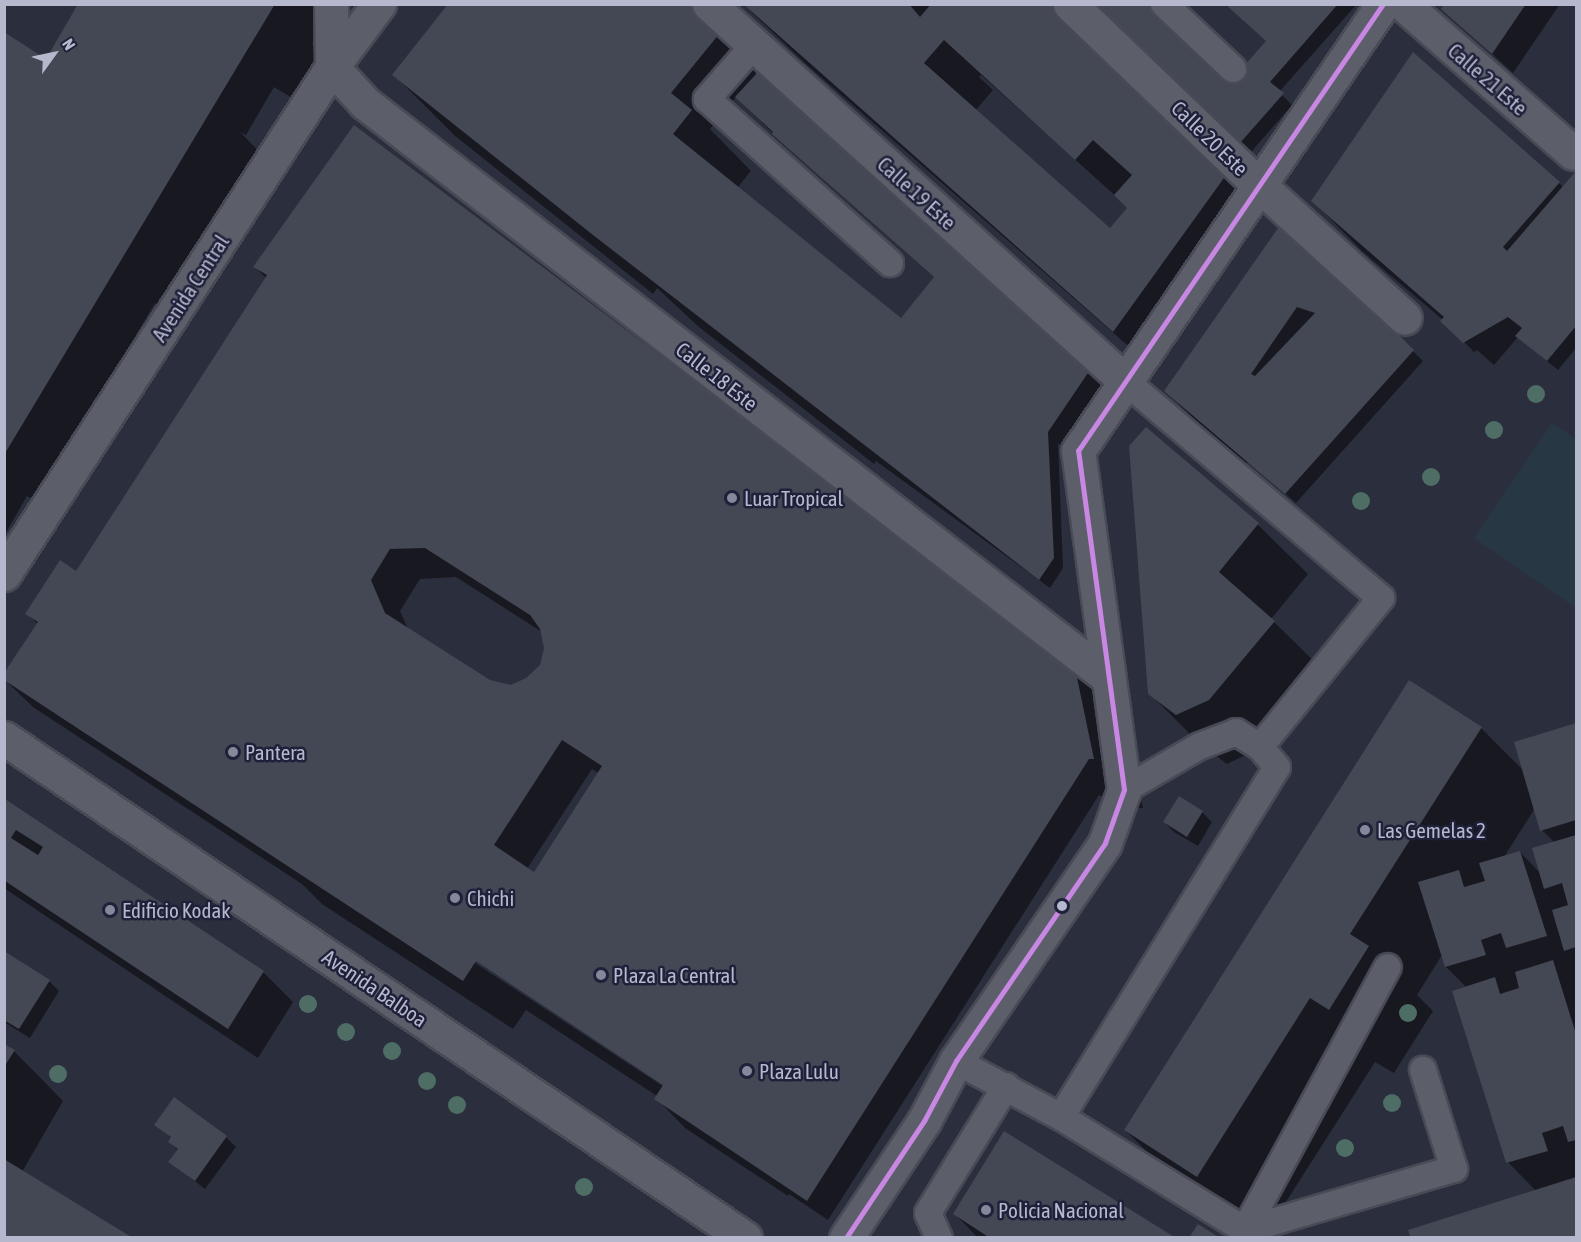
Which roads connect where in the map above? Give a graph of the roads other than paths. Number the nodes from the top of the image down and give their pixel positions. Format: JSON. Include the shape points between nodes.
{"nodes":[{"id":1,"x":331,"y":4,"type":"edge"},
{"id":2,"x":379,"y":4,"type":"edge"},
{"id":3,"x":710,"y":4,"type":"edge"},
{"id":4,"x":1070,"y":4,"type":"edge"},
{"id":5,"x":1383,"y":4,"type":"edge"},
{"id":6,"x":1403,"y":4,"type":"edge"},
{"id":7,"x":1170,"y":7,"type":"edge"},
{"id":8,"x":754,"y":45,"type":"junction"},
{"id":9,"x":332,"y":67,"type":"junction"},
{"id":10,"x":1233,"y":69,"type":"dead end"},
{"id":11,"x":1573,"y":153,"type":"dead end"},
{"id":12,"x":1259,"y":185,"type":"junction"},
{"id":13,"x":890,"y":263,"type":"dead end"},
{"id":14,"x":1405,"y":318,"type":"dead end"},
{"id":15,"x":1125,"y":381,"type":"junction"},
{"id":16,"x":4,"y":574,"type":"edge"},
{"id":17,"x":1109,"y":678,"type":"junction"},
{"id":18,"x":4,"y":738,"type":"edge"},
{"id":19,"x":1260,"y":747,"type":"junction"},
{"id":20,"x":1124,"y":790,"type":"junction"},
{"id":21,"x":1388,"y":967,"type":"dead end"},
{"id":22,"x":956,"y":1061,"type":"junction"},
{"id":23,"x":1423,"y":1070,"type":"dead end"},
{"id":24,"x":1006,"y":1086,"type":"junction"},
{"id":25,"x":1061,"y":1118,"type":"junction"},
{"id":26,"x":1245,"y":1230,"type":"junction"},
{"id":27,"x":745,"y":1238,"type":"edge"},
{"id":28,"x":846,"y":1238,"type":"edge"},
{"id":29,"x":939,"y":1238,"type":"edge"}],
"edges":[{"from":1,"to":9,"type":"street"},
{"from":2,"to":9,"type":"street","name":"Avenida Central"},
{"from":3,"to":8,"type":"street","name":"Calle 19 Este"},
{"from":4,"to":12,"type":"street","name":"Calle 20 Este"},
{"from":5,"to":12,"type":"street"},
{"from":6,"to":11,"type":"street","name":"Calle 21 Este"},
{"from":7,"to":10,"type":"lane"},
{"from":8,"to":13,"type":"lane","via":[[707,99]]},
{"from":8,"to":15,"type":"street","name":"Calle 19 Este"},
{"from":9,"to":16,"type":"street","name":"Avenida Central"},
{"from":9,"to":17,"type":"street","name":"Calle 18 Este","via":[[365,104]]},
{"from":12,"to":14,"type":"street","name":"Calle 20 Este"},
{"from":12,"to":15,"type":"street"},
{"from":15,"to":17,"type":"street","via":[[1078,452]]},
{"from":15,"to":19,"type":"lane","via":[[1381,598]]},
{"from":17,"to":20,"type":"street"},
{"from":18,"to":27,"type":"street","name":"Avenida Balboa"},
{"from":19,"to":20,"type":"lane","via":[[1236,732],[1200,746]]},
{"from":19,"to":25,"type":"lane","via":[[1277,767]]},
{"from":20,"to":22,"type":"street","via":[[1105,843]]},
{"from":21,"to":26,"type":"lane"},
{"from":22,"to":24,"type":"lane"},
{"from":22,"to":28,"type":"street","via":[[924,1121]]},
{"from":23,"to":26,"type":"lane","via":[[1455,1169]]},
{"from":24,"to":25,"type":"lane"},
{"from":24,"to":29,"type":"lane","via":[[928,1213]]},
{"from":25,"to":26,"type":"lane"}]}
